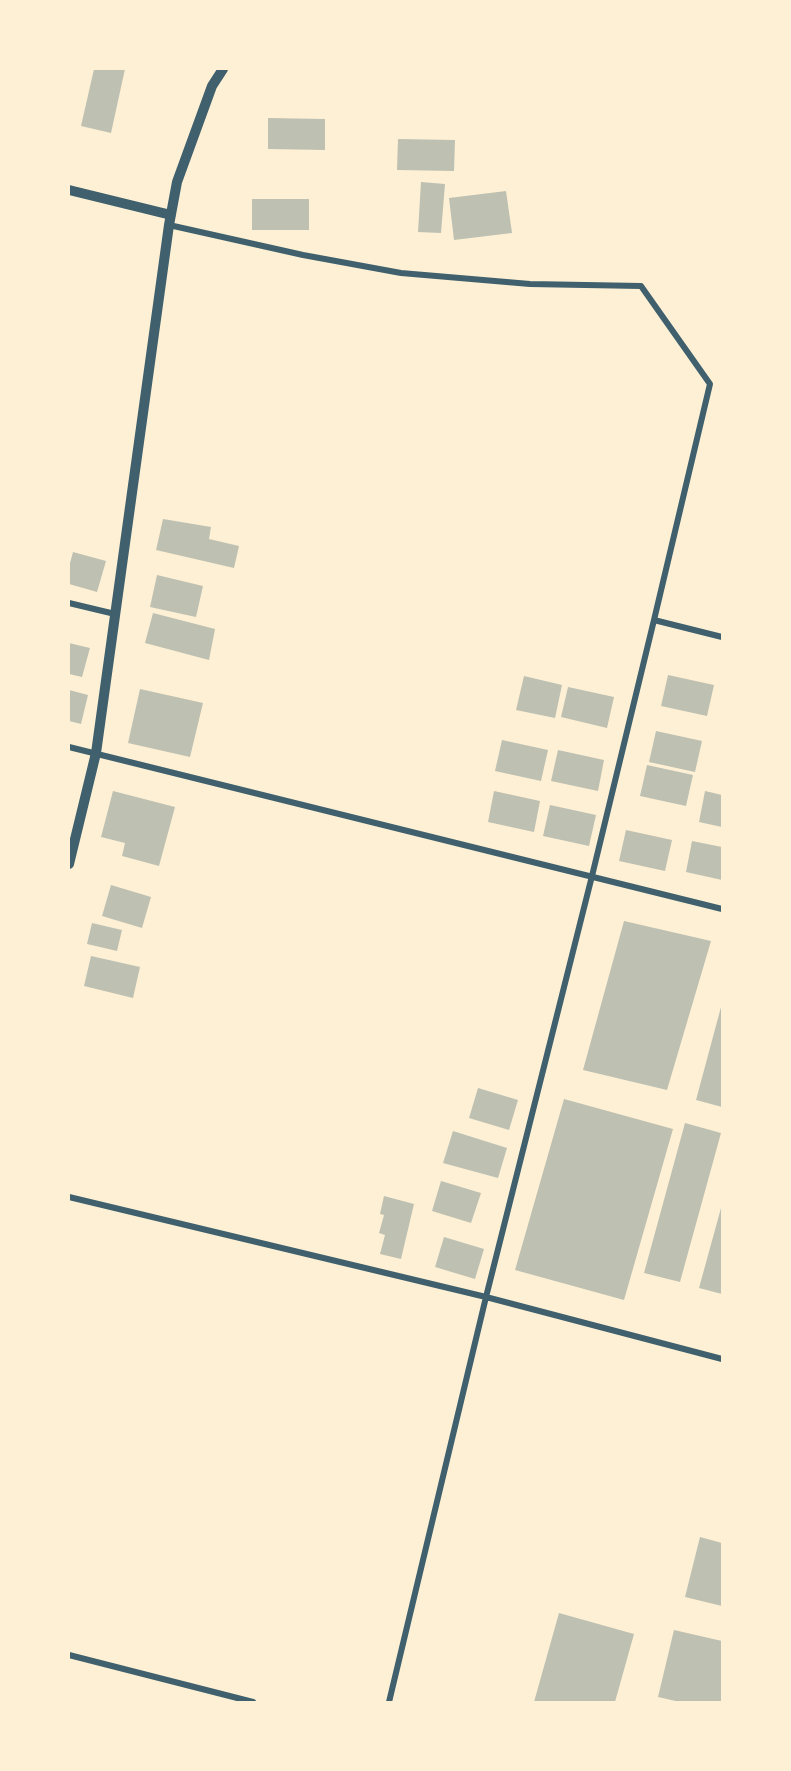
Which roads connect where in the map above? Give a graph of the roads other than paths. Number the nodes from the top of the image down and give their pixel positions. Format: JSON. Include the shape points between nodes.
{"nodes":[{"id":1,"x":223,"y":69,"type":"edge"},
{"id":2,"x":69,"y":190,"type":"edge"},
{"id":3,"x":170,"y":220,"type":"junction"},
{"id":4,"x":69,"y":603,"type":"edge"},
{"id":5,"x":115,"y":614,"type":"junction"},
{"id":6,"x":654,"y":620,"type":"junction"},
{"id":7,"x":722,"y":638,"type":"edge"},
{"id":8,"x":69,"y":747,"type":"edge"},
{"id":9,"x":96,"y":753,"type":"junction"},
{"id":10,"x":69,"y":864,"type":"edge"},
{"id":11,"x":592,"y":876,"type":"junction"},
{"id":12,"x":722,"y":909,"type":"edge"},
{"id":13,"x":69,"y":1197,"type":"edge"},
{"id":14,"x":486,"y":1297,"type":"junction"},
{"id":15,"x":722,"y":1359,"type":"edge"},
{"id":16,"x":69,"y":1655,"type":"edge"},
{"id":17,"x":253,"y":1702,"type":"edge"},
{"id":18,"x":389,"y":1702,"type":"edge"}],
"edges":[{"from":1,"to":3,"type":"street","via":[[212,86],[177,182]]},
{"from":2,"to":3,"type":"street"},
{"from":3,"to":5,"type":"street"},
{"from":3,"to":6,"type":"street","via":[[303,255],[402,273],[530,285],[641,286],[710,384]]},
{"from":4,"to":5,"type":"street"},
{"from":5,"to":9,"type":"street"},
{"from":6,"to":7,"type":"street"},
{"from":6,"to":11,"type":"street"},
{"from":8,"to":9,"type":"street"},
{"from":9,"to":10,"type":"street"},
{"from":9,"to":11,"type":"street"},
{"from":11,"to":12,"type":"street"},
{"from":11,"to":14,"type":"street"},
{"from":13,"to":14,"type":"street"},
{"from":14,"to":15,"type":"street"},
{"from":14,"to":18,"type":"street"},
{"from":16,"to":17,"type":"street"}]}
